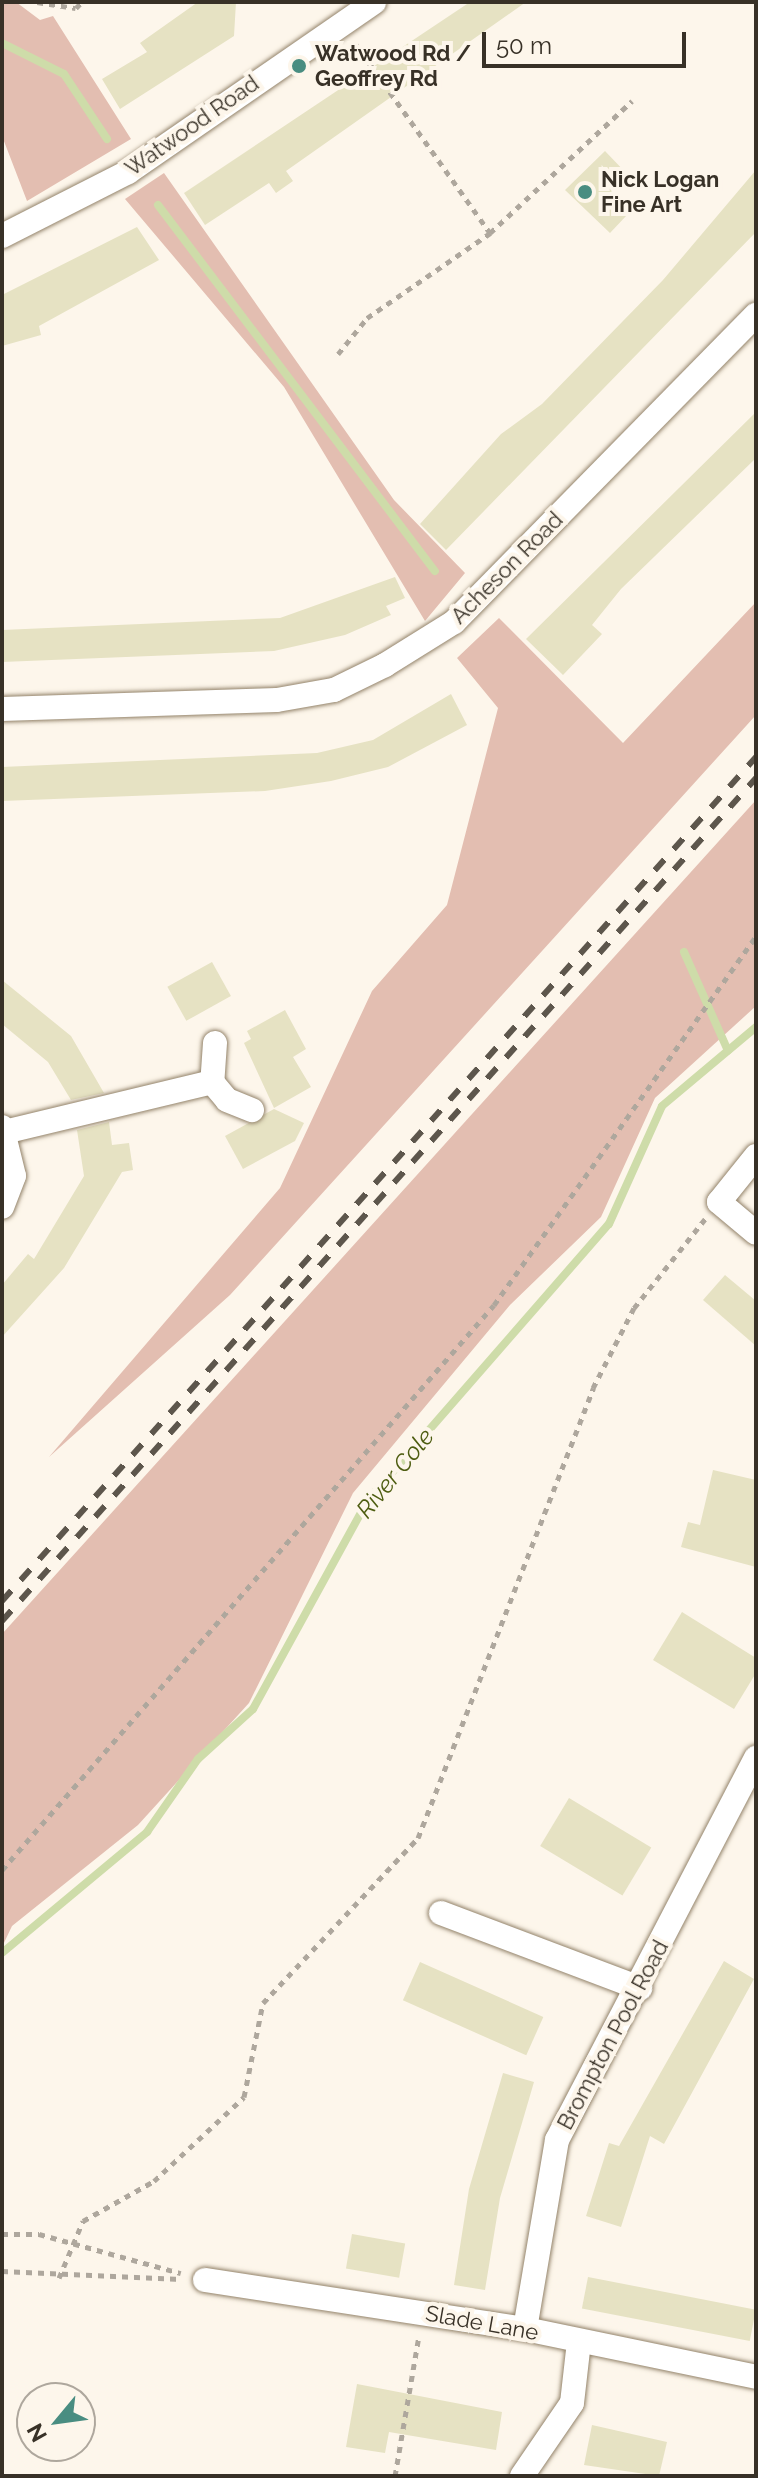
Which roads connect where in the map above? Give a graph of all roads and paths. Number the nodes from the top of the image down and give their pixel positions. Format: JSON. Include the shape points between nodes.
{"nodes":[{"id":1,"x":37,"y":2,"type":"edge"},
{"id":2,"x":82,"y":2,"type":"edge"},
{"id":3,"x":353,"y":10,"type":"edge"},
{"id":4,"x":632,"y":101,"type":"dead end"},
{"id":5,"x":490,"y":233,"type":"junction"},
{"id":6,"x":2,"y":236,"type":"edge"},
{"id":7,"x":756,"y":315,"type":"edge"},
{"id":8,"x":338,"y":354,"type":"dead end"},
{"id":9,"x":2,"y":709,"type":"edge"},
{"id":10,"x":756,"y":937,"type":"edge"},
{"id":11,"x":215,"y":1043,"type":"dead end"},
{"id":12,"x":212,"y":1082,"type":"junction"},
{"id":13,"x":252,"y":1110,"type":"dead end"},
{"id":14,"x":3,"y":1130,"type":"edge"},
{"id":15,"x":756,"y":1156,"type":"edge"},
{"id":16,"x":719,"y":1202,"type":"junction"},
{"id":17,"x":2,"y":1207,"type":"edge"},
{"id":18,"x":756,"y":1233,"type":"edge"},
{"id":19,"x":756,"y":1758,"type":"edge"},
{"id":20,"x":2,"y":1870,"type":"edge"},
{"id":21,"x":441,"y":1913,"type":"dead end"},
{"id":22,"x":640,"y":1988,"type":"junction"},
{"id":23,"x":2,"y":2234,"type":"edge"},
{"id":24,"x":74,"y":2244,"type":"junction"},
{"id":25,"x":2,"y":2271,"type":"edge"},
{"id":26,"x":59,"y":2278,"type":"junction"},
{"id":27,"x":205,"y":2280,"type":"junction"},
{"id":28,"x":422,"y":2313,"type":"junction"},
{"id":29,"x":525,"y":2329,"type":"junction"},
{"id":30,"x":579,"y":2342,"type":"junction"},
{"id":31,"x":756,"y":2377,"type":"edge"},
{"id":32,"x":395,"y":2476,"type":"edge"},
{"id":33,"x":522,"y":2476,"type":"edge"}],
"edges":[{"from":1,"to":2,"type":"path","via":[[76,8]]},
{"from":3,"to":5,"type":"path"},
{"from":3,"to":6,"type":"street","name":"Watwood Road","via":[[128,172]]},
{"from":4,"to":5,"type":"path"},
{"from":5,"to":8,"type":"path","via":[[367,318]]},
{"from":7,"to":9,"type":"street","name":"Acheson Road","via":[[454,622],[385,665],[334,690],[277,700]]},
{"from":10,"to":20,"type":"path","via":[[494,1305]]},
{"from":11,"to":12,"type":"street"},
{"from":12,"to":13,"type":"street","via":[[227,1100]]},
{"from":12,"to":14,"type":"street"},
{"from":14,"to":17,"type":"street","via":[[14,1176]]},
{"from":15,"to":16,"type":"street"},
{"from":16,"to":18,"type":"street"},
{"from":16,"to":24,"type":"path","via":[[634,1308],[593,1388],[418,1838],[263,2003],[244,2097],[154,2181],[83,2221]]},
{"from":19,"to":22,"type":"street","name":"Brompton Pool Road"},
{"from":21,"to":22,"type":"street"},
{"from":22,"to":29,"type":"street","name":"Brompton Pool Road","via":[[557,2140]]},
{"from":23,"to":24,"type":"path"},
{"from":24,"to":26,"type":"path"},
{"from":24,"to":27,"type":"path"},
{"from":25,"to":26,"type":"path"},
{"from":26,"to":27,"type":"path"},
{"from":27,"to":28,"type":"street","name":"Slade Lane"},
{"from":28,"to":29,"type":"street","name":"Slade Lane"},
{"from":28,"to":32,"type":"path"},
{"from":29,"to":30,"type":"street","name":"Slade Lane"},
{"from":30,"to":31,"type":"street","name":"Slade Lane"},
{"from":30,"to":33,"type":"street","via":[[572,2403]]}]}
